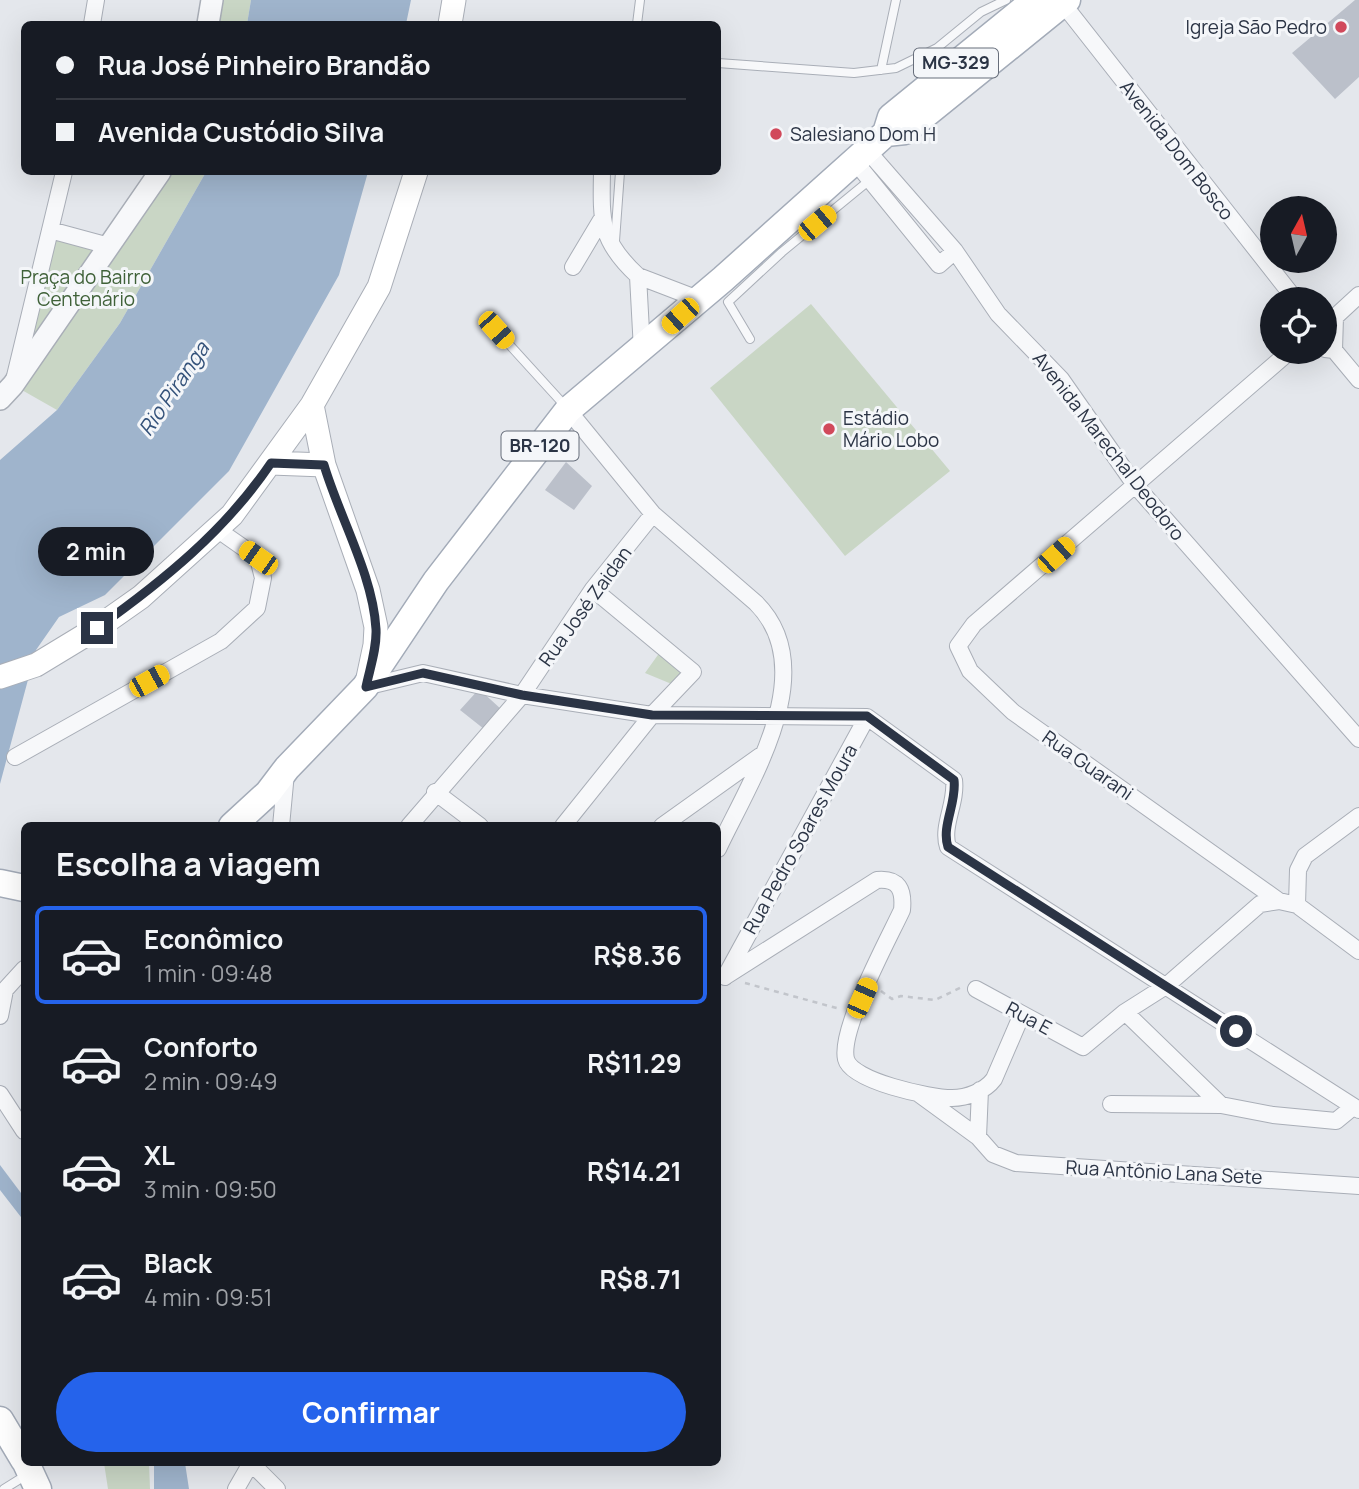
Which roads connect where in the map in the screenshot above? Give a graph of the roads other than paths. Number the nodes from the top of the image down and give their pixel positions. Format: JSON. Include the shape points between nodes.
{"nodes":[{"id":1,"x":96,"y":0,"type":"edge"},
{"id":2,"x":212,"y":0,"type":"edge"},
{"id":3,"x":454,"y":0,"type":"edge"},
{"id":4,"x":640,"y":0,"type":"edge"},
{"id":5,"x":896,"y":0,"type":"edge"},
{"id":6,"x":1006,"y":0,"type":"edge"},
{"id":7,"x":1035,"y":0,"type":"edge"},
{"id":8,"x":1063,"y":1,"type":"edge"},
{"id":9,"x":92,"y":21,"type":"edge"},
{"id":10,"x":208,"y":21,"type":"edge"},
{"id":11,"x":450,"y":21,"type":"edge"},
{"id":12,"x":637,"y":21,"type":"edge"},
{"id":13,"x":721,"y":63,"type":"edge"},
{"id":14,"x":881,"y":70,"type":"junction"},
{"id":15,"x":868,"y":147,"type":"junction"},
{"id":16,"x":63,"y":175,"type":"edge"},
{"id":17,"x":158,"y":175,"type":"edge"},
{"id":18,"x":415,"y":175,"type":"edge"},
{"id":19,"x":602,"y":175,"type":"edge"},
{"id":20,"x":620,"y":175,"type":"edge"},
{"id":21,"x":871,"y":179,"type":"junction"},
{"id":22,"x":601,"y":220,"type":"junction"},
{"id":23,"x":50,"y":230,"type":"junction"},
{"id":24,"x":109,"y":246,"type":"junction"},
{"id":25,"x":615,"y":251,"type":"junction"},
{"id":26,"x":955,"y":251,"type":"junction"},
{"id":27,"x":573,"y":267,"type":"dead end"},
{"id":28,"x":638,"y":276,"type":"junction"},
{"id":29,"x":723,"y":279,"type":"joint"},
{"id":30,"x":1286,"y":287,"type":"edge"},
{"id":31,"x":1359,"y":295,"type":"edge"},
{"id":32,"x":698,"y":299,"type":"junction"},
{"id":33,"x":1337,"y":311,"type":"edge"},
{"id":34,"x":496,"y":330,"type":"dead end"},
{"id":35,"x":750,"y":339,"type":"dead end"},
{"id":36,"x":642,"y":350,"type":"junction"},
{"id":37,"x":1337,"y":358,"type":"edge"},
{"id":38,"x":1275,"y":364,"type":"edge"},
{"id":39,"x":1359,"y":380,"type":"edge"},
{"id":40,"x":7,"y":392,"type":"edge"},
{"id":41,"x":312,"y":405,"type":"junction"},
{"id":42,"x":568,"y":410,"type":"junction"},
{"id":43,"x":324,"y":465,"type":"junction"},
{"id":44,"x":269,"y":467,"type":"junction"},
{"id":45,"x":1135,"y":485,"type":"junction"},
{"id":46,"x":653,"y":513,"type":"junction"},
{"id":47,"x":225,"y":522,"type":"junction"},
{"id":48,"x":593,"y":589,"type":"junction"},
{"id":49,"x":0,"y":677,"type":"edge"},
{"id":50,"x":366,"y":687,"type":"junction"},
{"id":51,"x":522,"y":695,"type":"junction"},
{"id":52,"x":652,"y":715,"type":"junction"},
{"id":53,"x":867,"y":716,"type":"junction"},
{"id":54,"x":777,"y":718,"type":"junction"},
{"id":55,"x":1359,"y":739,"type":"edge"},
{"id":56,"x":763,"y":754,"type":"junction"},
{"id":57,"x":15,"y":757,"type":"dead end"},
{"id":58,"x":287,"y":768,"type":"junction"},
{"id":59,"x":435,"y":792,"type":"junction"},
{"id":60,"x":1359,"y":816,"type":"edge"},
{"id":61,"x":236,"y":822,"type":"edge"},
{"id":62,"x":281,"y":822,"type":"edge"},
{"id":63,"x":412,"y":822,"type":"edge"},
{"id":64,"x":475,"y":822,"type":"edge"},
{"id":65,"x":566,"y":822,"type":"edge"},
{"id":66,"x":668,"y":822,"type":"edge"},
{"id":67,"x":721,"y":843,"type":"edge"},
{"id":68,"x":0,"y":883,"type":"edge"},
{"id":69,"x":21,"y":887,"type":"edge"},
{"id":70,"x":1279,"y":901,"type":"junction"},
{"id":71,"x":1297,"y":905,"type":"junction"},
{"id":72,"x":1359,"y":951,"type":"edge"},
{"id":73,"x":21,"y":972,"type":"edge"},
{"id":74,"x":721,"y":979,"type":"edge"},
{"id":75,"x":1166,"y":986,"type":"junction"},
{"id":76,"x":976,"y":989,"type":"road end"},
{"id":77,"x":1125,"y":1012,"type":"junction"},
{"id":78,"x":1022,"y":1014,"type":"junction"},
{"id":79,"x":0,"y":1016,"type":"edge"},
{"id":80,"x":914,"y":1090,"type":"junction"},
{"id":81,"x":980,"y":1090,"type":"junction"},
{"id":82,"x":0,"y":1094,"type":"edge"},
{"id":83,"x":1111,"y":1104,"type":"dead end"},
{"id":84,"x":1221,"y":1105,"type":"junction"},
{"id":85,"x":1356,"y":1108,"type":"edge"},
{"id":86,"x":21,"y":1126,"type":"edge"},
{"id":87,"x":978,"y":1137,"type":"junction"},
{"id":88,"x":1359,"y":1185,"type":"edge"},
{"id":89,"x":0,"y":1420,"type":"edge"},
{"id":90,"x":21,"y":1456,"type":"edge"},
{"id":91,"x":249,"y":1466,"type":"edge"},
{"id":92,"x":254,"y":1466,"type":"edge"},
{"id":93,"x":30,"y":1471,"type":"edge"},
{"id":94,"x":4,"y":1489,"type":"edge"},
{"id":95,"x":236,"y":1489,"type":"edge"},
{"id":96,"x":277,"y":1489,"type":"edge"}],
"edges":[{"from":1,"to":9,"type":"street"},
{"from":2,"to":10,"type":"street"},
{"from":3,"to":11,"type":"main road"},
{"from":4,"to":12,"type":"lane"},
{"from":5,"to":14,"type":"lane"},
{"from":6,"to":14,"type":"lane","via":[[981,12],[937,48]]},
{"from":7,"to":15,"type":"main road","number":"MG-329","via":[[891,117]]},
{"from":8,"to":15,"type":"main road","via":[[905,131]]},
{"from":8,"to":30,"type":"street","name":"Avenida Dom Bosco"},
{"from":13,"to":14,"type":"lane","via":[[854,73]]},
{"from":15,"to":21,"type":"street"},
{"from":15,"to":26,"type":"street","name":"Avenida Marechal Deodoro"},
{"from":15,"to":29,"type":"main road","number":"MG-329"},
{"from":16,"to":23,"type":"street"},
{"from":17,"to":24,"type":"street"},
{"from":18,"to":41,"type":"main road","via":[[379,287]]},
{"from":19,"to":22,"type":"street"},
{"from":20,"to":25,"type":"lane"},
{"from":21,"to":26,"type":"street","via":[[939,265]]},
{"from":21,"to":35,"type":"lane","via":[[728,302]]},
{"from":22,"to":25,"type":"street"},
{"from":22,"to":27,"type":"street"},
{"from":23,"to":24,"type":"street"},
{"from":23,"to":40,"type":"street"},
{"from":24,"to":40,"type":"street"},
{"from":25,"to":28,"type":"street"},
{"from":26,"to":45,"type":"street","name":"Avenida Marechal Deodoro","via":[[998,314],[1061,379]]},
{"from":28,"to":32,"type":"street"},
{"from":28,"to":36,"type":"street"},
{"from":29,"to":32,"type":"main road","number":"BR-120"},
{"from":31,"to":33,"type":"street"},
{"from":32,"to":36,"type":"main road","number":"BR-120"},
{"from":34,"to":42,"type":"lane"},
{"from":36,"to":42,"type":"main road","number":"BR-120"},
{"from":37,"to":39,"type":"street"},
{"from":38,"to":45,"type":"street"},
{"from":41,"to":43,"type":"main road"},
{"from":41,"to":44,"type":"main road"},
{"from":42,"to":46,"type":"street"},
{"from":42,"to":50,"type":"main road","number":"BR-120","via":[[436,581]]},
{"from":43,"to":44,"type":"main road"},
{"from":43,"to":50,"type":"main road","via":[[376,626]]},
{"from":44,"to":47,"type":"main road"},
{"from":45,"to":55,"type":"street","name":"Avenida Marechal Deodoro"},
{"from":45,"to":70,"type":"street","name":"Rua Guarani","via":[[974,624],[958,646],[970,671],[1013,712]]},
{"from":46,"to":48,"type":"street","name":"Rua José Zaidan"},
{"from":46,"to":54,"type":"street","via":[[768,616],[781,647]]},
{"from":47,"to":49,"type":"main road","via":[[141,597],[36,665]]},
{"from":47,"to":57,"type":"street","via":[[258,558],[263,578],[257,608],[221,641]]},
{"from":48,"to":51,"type":"street","name":"Rua José Zaidan"},
{"from":48,"to":52,"type":"street","via":[[692,673]]},
{"from":50,"to":51,"type":"street","name":"Rua Pedro Soares Moura","via":[[423,673]]},
{"from":50,"to":58,"type":"main road"},
{"from":51,"to":52,"type":"street","name":"Rua Pedro Soares Moura"},
{"from":51,"to":59,"type":"street","name":"Rua José Zaidan"},
{"from":52,"to":54,"type":"street","name":"Rua Pedro Soares Moura"},
{"from":52,"to":65,"type":"street"},
{"from":53,"to":54,"type":"street","name":"Rua Pedro Soares Moura"},
{"from":53,"to":74,"type":"street","name":"Rua Pedro Soares Moura"},
{"from":53,"to":75,"type":"street","via":[[954,780],[945,838],[948,847]]},
{"from":54,"to":56,"type":"street"},
{"from":56,"to":66,"type":"street"},
{"from":56,"to":67,"type":"street"},
{"from":58,"to":61,"type":"main road"},
{"from":58,"to":62,"type":"street"},
{"from":59,"to":63,"type":"street","name":"Rua José Zaidan"},
{"from":59,"to":64,"type":"street"},
{"from":60,"to":71,"type":"street","via":[[1305,856],[1298,870]]},
{"from":68,"to":69,"type":"main road"},
{"from":70,"to":71,"type":"street"},
{"from":70,"to":75,"type":"street","via":[[1260,904]]},
{"from":71,"to":72,"type":"street"},
{"from":73,"to":79,"type":"street","via":[[5,990]]},
{"from":74,"to":80,"type":"street","via":[[877,880],[890,879],[900,885],[902,910],[855,1013],[846,1058],[852,1071],[867,1079]]},
{"from":75,"to":77,"type":"street"},
{"from":75,"to":85,"type":"street"},
{"from":76,"to":78,"type":"street","name":"Rua E"},
{"from":77,"to":78,"type":"street","name":"Rua E","via":[[1083,1047]]},
{"from":77,"to":84,"type":"street"},
{"from":78,"to":81,"type":"street","via":[[994,1079]]},
{"from":80,"to":81,"type":"street","via":[[950,1098]]},
{"from":80,"to":87,"type":"street","name":"Rua Antônio Lana Sete"},
{"from":81,"to":87,"type":"street"},
{"from":82,"to":86,"type":"street"},
{"from":83,"to":84,"type":"street"},
{"from":84,"to":85,"type":"street","via":[[1336,1121]]},
{"from":87,"to":88,"type":"street","name":"Rua Antônio Lana Sete","via":[[993,1154],[1016,1163]]},
{"from":89,"to":90,"type":"main road"},
{"from":91,"to":95,"type":"street"},
{"from":92,"to":96,"type":"street"},
{"from":93,"to":94,"type":"lane"}]}
